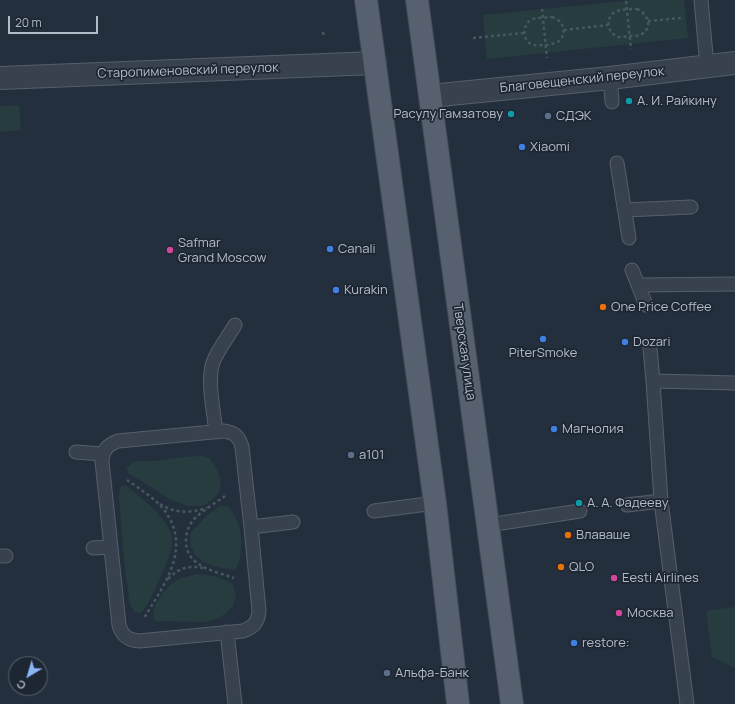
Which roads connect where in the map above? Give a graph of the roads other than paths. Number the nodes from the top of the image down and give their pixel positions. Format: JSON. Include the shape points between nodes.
{"nodes":[{"id":1,"x":366,"y":0,"type":"edge"},
{"id":2,"x":416,"y":0,"type":"edge"},
{"id":3,"x":701,"y":0,"type":"edge"},
{"id":4,"x":375,"y":63,"type":"junction"},
{"id":5,"x":735,"y":63,"type":"edge"},
{"id":6,"x":706,"y":66,"type":"junction"},
{"id":7,"x":0,"y":78,"type":"edge"},
{"id":8,"x":610,"y":78,"type":"junction"},
{"id":9,"x":430,"y":96,"type":"junction"},
{"id":10,"x":612,"y":102,"type":"dead end"},
{"id":11,"x":617,"y":163,"type":"dead end"},
{"id":12,"x":691,"y":207,"type":"dead end"},
{"id":13,"x":625,"y":210,"type":"junction"},
{"id":14,"x":630,"y":238,"type":"dead end"},
{"id":15,"x":632,"y":270,"type":"dead end"},
{"id":16,"x":735,"y":284,"type":"edge"},
{"id":17,"x":638,"y":285,"type":"junction"},
{"id":18,"x":646,"y":305,"type":"dead end"},
{"id":19,"x":235,"y":325,"type":"dead end"},
{"id":20,"x":650,"y":348,"type":"dead end"},
{"id":21,"x":653,"y":381,"type":"junction"},
{"id":22,"x":735,"y":383,"type":"edge"},
{"id":23,"x":216,"y":432,"type":"junction"},
{"id":24,"x":76,"y":452,"type":"dead end"},
{"id":25,"x":102,"y":460,"type":"junction"},
{"id":26,"x":661,"y":501,"type":"junction"},
{"id":27,"x":435,"y":503,"type":"junction"},
{"id":28,"x":627,"y":505,"type":"dead end"},
{"id":29,"x":374,"y":511,"type":"dead end"},
{"id":30,"x":580,"y":511,"type":"dead end"},
{"id":31,"x":292,"y":522,"type":"dead end"},
{"id":32,"x":488,"y":525,"type":"junction"},
{"id":33,"x":251,"y":527,"type":"junction"},
{"id":34,"x":111,"y":547,"type":"junction"},
{"id":35,"x":93,"y":548,"type":"dead end"},
{"id":36,"x":227,"y":632,"type":"junction"},
{"id":37,"x":235,"y":704,"type":"edge"},
{"id":38,"x":458,"y":704,"type":"edge"},
{"id":39,"x":512,"y":704,"type":"edge"},
{"id":40,"x":687,"y":704,"type":"edge"}],
"edges":[{"from":1,"to":4,"type":"main road"},
{"from":2,"to":9,"type":"main road","name":"Тверская улица"},
{"from":3,"to":6,"type":"lane"},
{"from":4,"to":7,"type":"street","name":"Старопименовский переулок"},
{"from":4,"to":27,"type":"main road"},
{"from":5,"to":6,"type":"street","name":"Благовещенский переулок"},
{"from":6,"to":8,"type":"street","name":"Благовещенский переулок"},
{"from":8,"to":9,"type":"street","name":"Благовещенский переулок"},
{"from":8,"to":10,"type":"lane"},
{"from":9,"to":32,"type":"main road","name":"Тверская улица"},
{"from":11,"to":13,"type":"lane"},
{"from":12,"to":13,"type":"lane"},
{"from":13,"to":14,"type":"lane"},
{"from":15,"to":17,"type":"lane"},
{"from":16,"to":17,"type":"lane"},
{"from":17,"to":18,"type":"lane"},
{"from":19,"to":23,"type":"lane","via":[[213,361],[210,373]]},
{"from":20,"to":21,"type":"lane"},
{"from":21,"to":22,"type":"lane"},
{"from":21,"to":26,"type":"lane"},
{"from":23,"to":25,"type":"lane","via":[[118,442],[106,448]]},
{"from":23,"to":33,"type":"lane","via":[[229,432],[240,440]]},
{"from":24,"to":25,"type":"lane"},
{"from":25,"to":34,"type":"lane"},
{"from":26,"to":28,"type":"lane"},
{"from":26,"to":40,"type":"lane"},
{"from":27,"to":29,"type":"lane"},
{"from":27,"to":38,"type":"main road"},
{"from":30,"to":32,"type":"lane"},
{"from":31,"to":33,"type":"lane"},
{"from":32,"to":39,"type":"main road","name":"Тверская улица"},
{"from":33,"to":36,"type":"lane","via":[[259,618],[250,628]]},
{"from":34,"to":35,"type":"lane"},
{"from":34,"to":36,"type":"lane","via":[[119,625],[125,637],[139,641]]},
{"from":36,"to":37,"type":"lane"}]}
